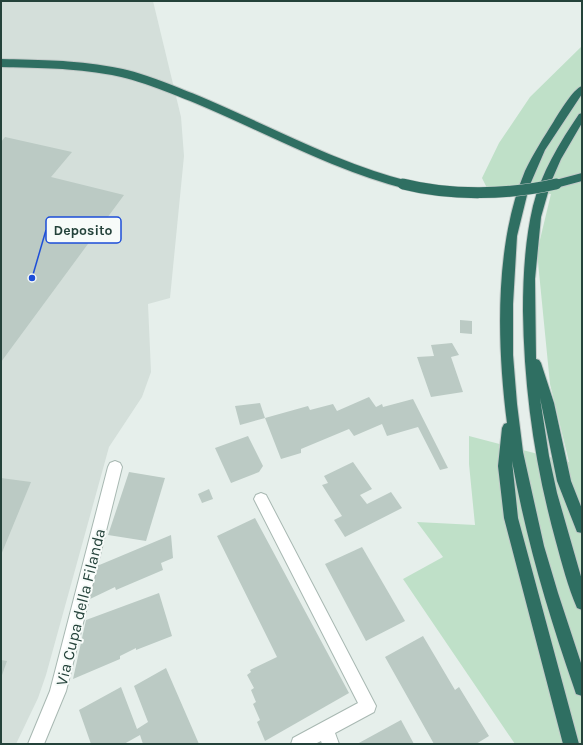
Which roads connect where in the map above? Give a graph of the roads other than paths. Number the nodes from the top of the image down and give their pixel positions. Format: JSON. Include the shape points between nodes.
{"nodes":[{"id":1,"x":1,"y":63,"type":"edge"},
{"id":2,"x":582,"y":89,"type":"edge"},
{"id":3,"x":582,"y":116,"type":"edge"},
{"id":4,"x":582,"y":177,"type":"edge"},
{"id":5,"x":528,"y":340,"type":"junction"},
{"id":6,"x":510,"y":407,"type":"junction"},
{"id":7,"x":116,"y":467,"type":"dead end"},
{"id":8,"x":261,"y":499,"type":"dead end"},
{"id":9,"x":582,"y":527,"type":"edge"},
{"id":10,"x":582,"y":603,"type":"edge"},
{"id":11,"x":582,"y":688,"type":"edge"},
{"id":12,"x":328,"y":738,"type":"edge"},
{"id":13,"x":36,"y":744,"type":"edge"},
{"id":14,"x":299,"y":744,"type":"edge"},
{"id":15,"x":571,"y":744,"type":"edge"}],
"edges":[{"from":1,"to":4,"type":"highway","bridge":true,"via":[[64,64],[138,77],[397,183],[428,189],[475,193],[520,192],[556,186]]},
{"from":2,"to":6,"type":"highway","via":[[560,118],[530,171],[514,225],[507,276],[506,314]]},
{"from":3,"to":5,"type":"highway","via":[[548,176],[539,204],[533,233],[529,281]]},
{"from":5,"to":9,"type":"highway","via":[[548,403],[564,481]]},
{"from":5,"to":10,"type":"highway","via":[[541,452],[559,530]]},
{"from":6,"to":11,"type":"highway","via":[[520,474],[540,559]]},
{"from":6,"to":15,"type":"highway","via":[[505,466],[511,518]]},
{"from":7,"to":13,"type":"street","name":"Via Cupa della Filanda","via":[[58,692]]},
{"from":8,"to":12,"type":"street","via":[[368,706]]},
{"from":12,"to":14,"type":"street"}]}
